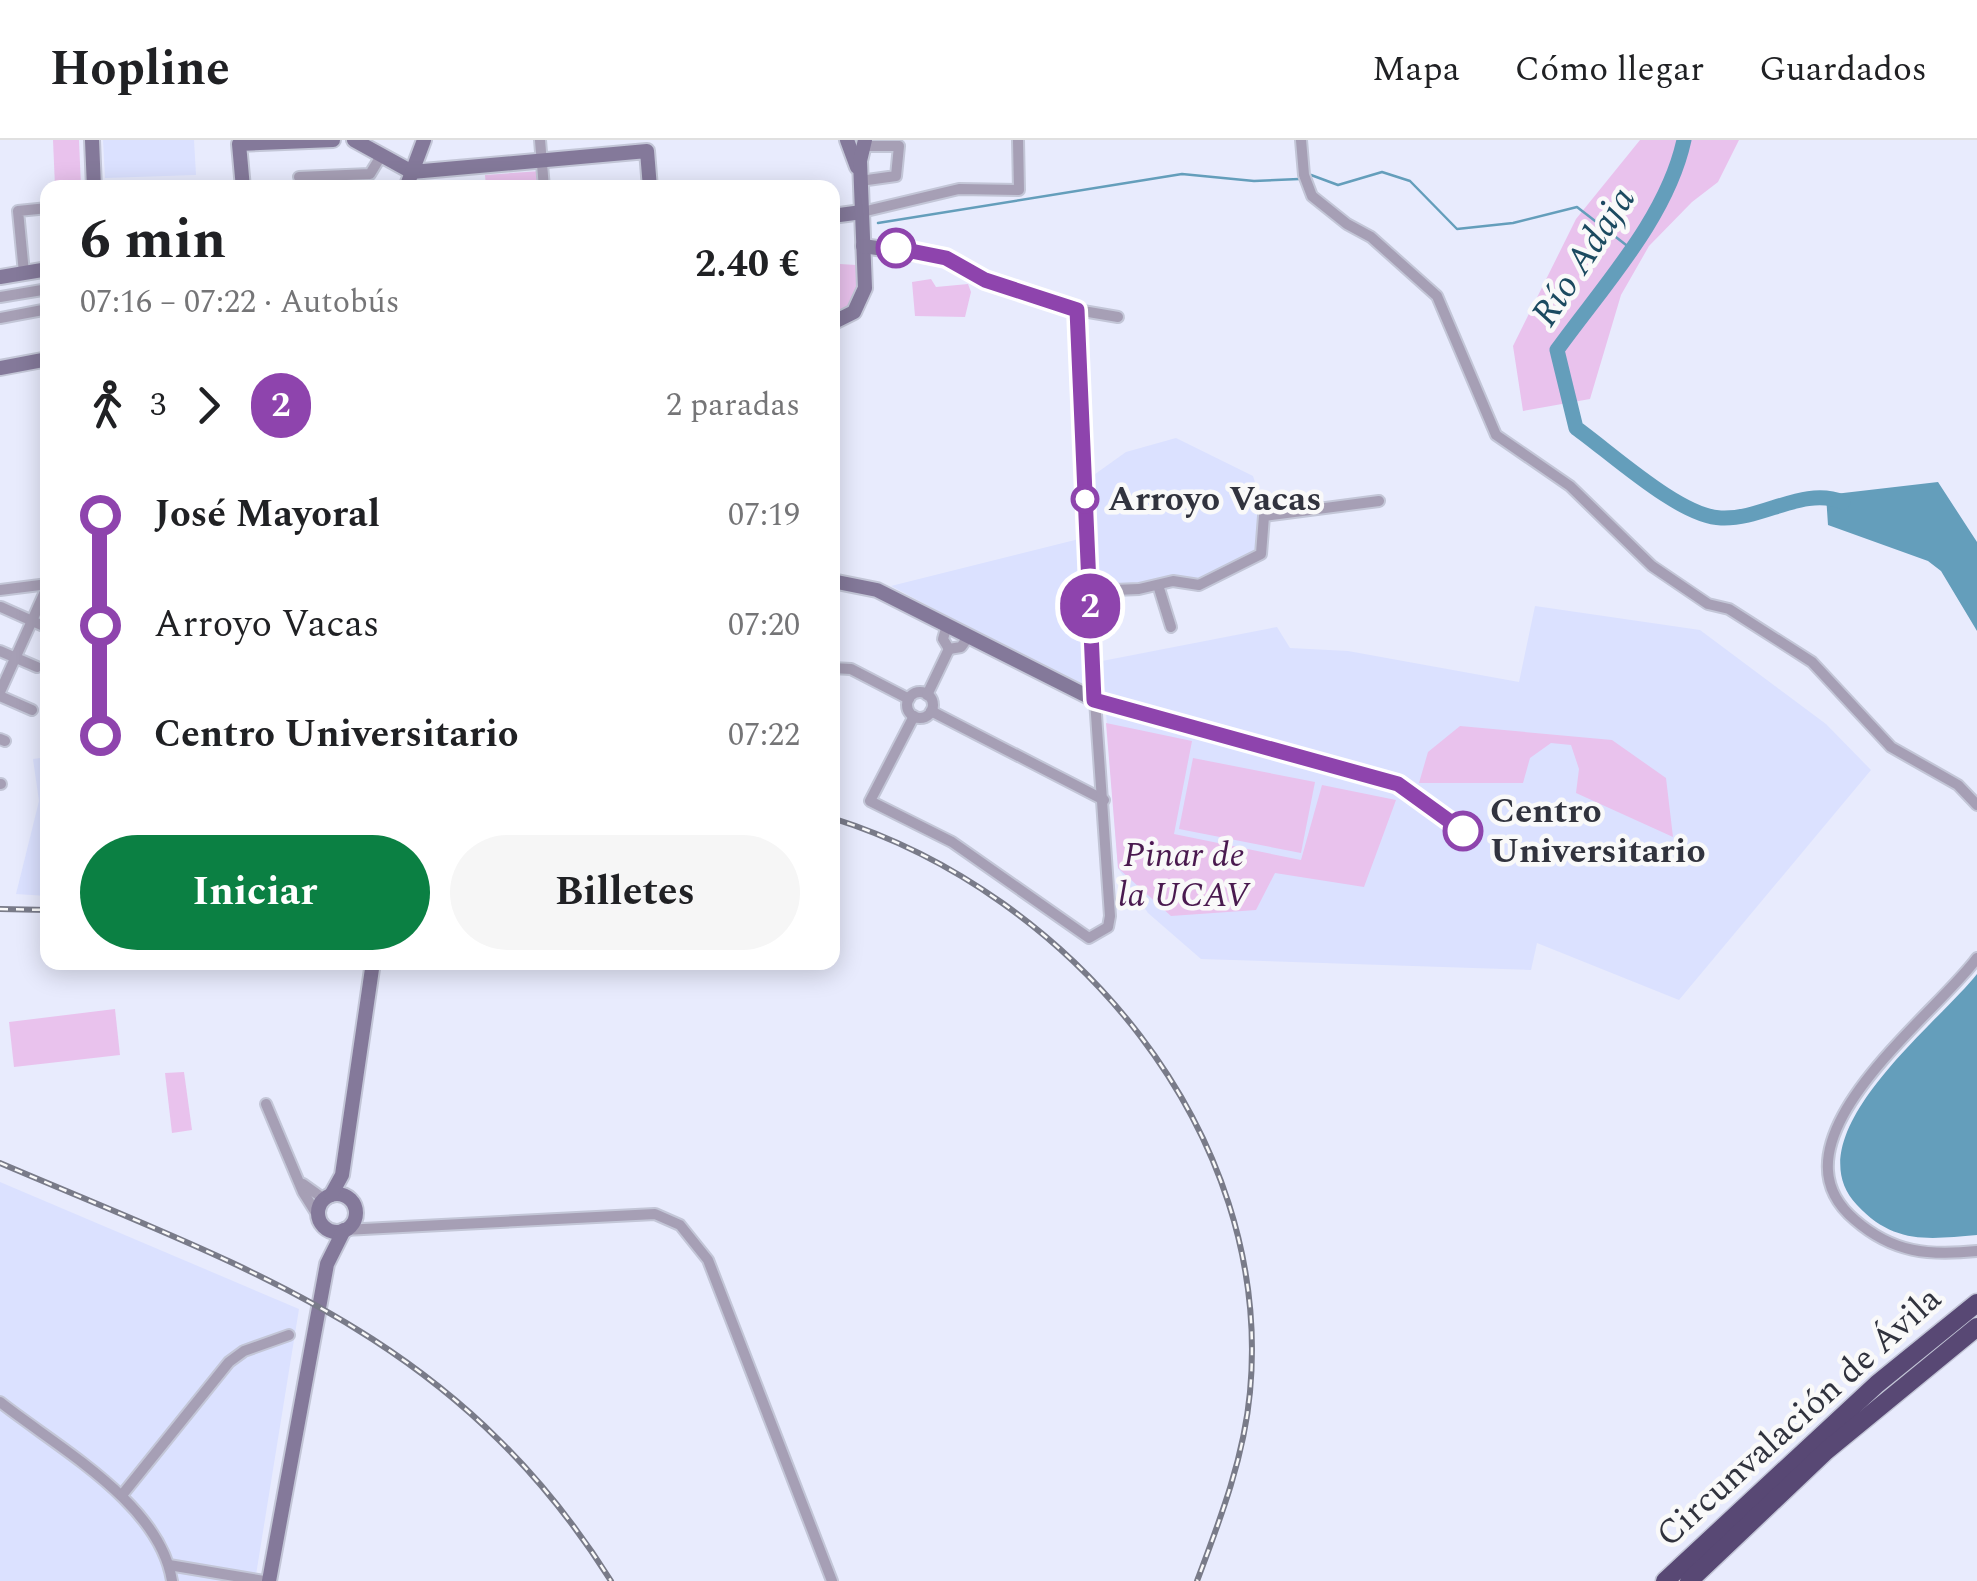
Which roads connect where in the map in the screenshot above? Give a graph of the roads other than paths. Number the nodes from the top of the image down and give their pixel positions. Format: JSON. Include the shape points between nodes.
{"nodes":[{"id":1,"x":92,"y":140,"type":"edge"},
{"id":2,"x":333,"y":140,"type":"edge"},
{"id":3,"x":357,"y":140,"type":"edge"},
{"id":4,"x":424,"y":140,"type":"edge"},
{"id":5,"x":540,"y":140,"type":"edge"},
{"id":6,"x":847,"y":140,"type":"edge"},
{"id":7,"x":1018,"y":140,"type":"edge"},
{"id":8,"x":1300,"y":140,"type":"edge"},
{"id":9,"x":239,"y":142,"type":"edge"},
{"id":10,"x":864,"y":143,"type":"edge"},
{"id":11,"x":646,"y":146,"type":"edge"},
{"id":12,"x":381,"y":156,"type":"junction"},
{"id":13,"x":542,"y":161,"type":"junction"},
{"id":14,"x":412,"y":172,"type":"junction"},
{"id":15,"x":299,"y":177,"type":"dead end"},
{"id":16,"x":860,"y":178,"type":"junction"},
{"id":17,"x":94,"y":180,"type":"edge"},
{"id":18,"x":242,"y":180,"type":"edge"},
{"id":19,"x":409,"y":180,"type":"edge"},
{"id":20,"x":543,"y":180,"type":"edge"},
{"id":21,"x":649,"y":180,"type":"edge"},
{"id":22,"x":40,"y":209,"type":"edge"},
{"id":23,"x":840,"y":220,"type":"edge"},
{"id":24,"x":862,"y":230,"type":"junction"},
{"id":25,"x":40,"y":270,"type":"edge"},
{"id":26,"x":24,"y":273,"type":"junction"},
{"id":27,"x":0,"y":277,"type":"edge"},
{"id":28,"x":40,"y":290,"type":"edge"},
{"id":29,"x":0,"y":297,"type":"edge"},
{"id":30,"x":40,"y":310,"type":"edge"},
{"id":31,"x":1077,"y":310,"type":"junction"},
{"id":32,"x":0,"y":318,"type":"edge"},
{"id":33,"x":1118,"y":318,"type":"dead end"},
{"id":34,"x":840,"y":319,"type":"edge"},
{"id":35,"x":40,"y":360,"type":"edge"},
{"id":36,"x":0,"y":368,"type":"edge"},
{"id":37,"x":1379,"y":502,"type":"dead end"},
{"id":38,"x":840,"y":582,"type":"edge"},
{"id":39,"x":1158,"y":585,"type":"junction"},
{"id":40,"x":40,"y":586,"type":"edge"},
{"id":41,"x":0,"y":590,"type":"edge"},
{"id":42,"x":1089,"y":591,"type":"junction"},
{"id":43,"x":40,"y":603,"type":"edge"},
{"id":44,"x":1,"y":607,"type":"edge"},
{"id":45,"x":32,"y":621,"type":"junction"},
{"id":46,"x":40,"y":624,"type":"edge"},
{"id":47,"x":947,"y":625,"type":"junction"},
{"id":48,"x":1171,"y":627,"type":"dead end"},
{"id":49,"x":969,"y":636,"type":"junction"},
{"id":50,"x":950,"y":648,"type":"junction"},
{"id":51,"x":0,"y":651,"type":"edge"},
{"id":52,"x":16,"y":658,"type":"junction"},
{"id":53,"x":38,"y":667,"type":"dead end"},
{"id":54,"x":840,"y":669,"type":"edge"},
{"id":55,"x":0,"y":694,"type":"edge"},
{"id":56,"x":927,"y":694,"type":"junction"},
{"id":57,"x":909,"y":699,"type":"junction"},
{"id":58,"x":1094,"y":700,"type":"junction"},
{"id":59,"x":32,"y":710,"type":"dead end"},
{"id":60,"x":931,"y":711,"type":"junction"},
{"id":61,"x":914,"y":716,"type":"junction"},
{"id":62,"x":1104,"y":800,"type":"junction"},
{"id":63,"x":1977,"y":804,"type":"edge"},
{"id":64,"x":1977,"y":958,"type":"edge"},
{"id":65,"x":373,"y":970,"type":"edge"},
{"id":66,"x":266,"y":1104,"type":"dead end"},
{"id":67,"x":298,"y":1180,"type":"junction"},
{"id":68,"x":334,"y":1197,"type":"junction"},
{"id":69,"x":320,"y":1220,"type":"junction"},
{"id":70,"x":352,"y":1228,"type":"junction"},
{"id":71,"x":1977,"y":1251,"type":"edge"},
{"id":72,"x":327,"y":1264,"type":"junction"},
{"id":73,"x":1977,"y":1303,"type":"edge"},
{"id":74,"x":1977,"y":1328,"type":"edge"},
{"id":75,"x":289,"y":1335,"type":"dead end"},
{"id":76,"x":0,"y":1402,"type":"edge"},
{"id":77,"x":122,"y":1495,"type":"junction"},
{"id":78,"x":169,"y":1565,"type":"junction"},
{"id":79,"x":172,"y":1581,"type":"edge"},
{"id":80,"x":267,"y":1581,"type":"edge"},
{"id":81,"x":832,"y":1581,"type":"edge"},
{"id":82,"x":1666,"y":1581,"type":"edge"},
{"id":83,"x":1690,"y":1581,"type":"edge"}],
"edges":[{"from":1,"to":17,"type":"street"},
{"from":2,"to":9,"type":"street"},
{"from":3,"to":12,"type":"street"},
{"from":4,"to":14,"type":"street"},
{"from":5,"to":13,"type":"street"},
{"from":6,"to":16,"type":"street"},
{"from":7,"to":24,"type":"street","via":[[1018,190],[960,189]]},
{"from":8,"to":63,"type":"street","via":[[1312,196],[1437,296],[1496,435],[1570,486],[1652,566],[1812,662],[1891,746],[1958,785]]},
{"from":9,"to":18,"type":"street"},
{"from":10,"to":16,"type":"street"},
{"from":10,"to":16,"type":"street","via":[[900,151],[896,176]]},
{"from":11,"to":13,"type":"street"},
{"from":11,"to":21,"type":"street"},
{"from":12,"to":14,"type":"street"},
{"from":12,"to":15,"type":"street","via":[[370,174]]},
{"from":13,"to":14,"type":"street"},
{"from":13,"to":20,"type":"street"},
{"from":14,"to":19,"type":"street"},
{"from":16,"to":24,"type":"street"},
{"from":22,"to":26,"type":"street","via":[[18,211]]},
{"from":23,"to":24,"type":"street"},
{"from":24,"to":31,"type":"street"},
{"from":24,"to":34,"type":"street","via":[[862,302]]},
{"from":25,"to":26,"type":"street"},
{"from":26,"to":27,"type":"street"},
{"from":28,"to":29,"type":"street"},
{"from":30,"to":32,"type":"street"},
{"from":31,"to":33,"type":"street"},
{"from":31,"to":42,"type":"street"},
{"from":35,"to":36,"type":"street"},
{"from":37,"to":39,"type":"street","via":[[1264,516],[1261,554],[1199,584]]},
{"from":38,"to":47,"type":"street","via":[[877,590]]},
{"from":39,"to":42,"type":"street"},
{"from":39,"to":48,"type":"street"},
{"from":40,"to":41,"type":"street"},
{"from":42,"to":58,"type":"street"},
{"from":43,"to":45,"type":"street"},
{"from":44,"to":45,"type":"street"},
{"from":45,"to":46,"type":"street"},
{"from":45,"to":52,"type":"street"},
{"from":47,"to":49,"type":"street"},
{"from":47,"to":50,"type":"street","via":[[943,640]]},
{"from":49,"to":50,"type":"street","via":[[961,647]]},
{"from":49,"to":58,"type":"street"},
{"from":50,"to":56,"type":"street"},
{"from":51,"to":52,"type":"street"},
{"from":52,"to":53,"type":"street"},
{"from":52,"to":55,"type":"street"},
{"from":54,"to":57,"type":"street"},
{"from":55,"to":59,"type":"street"},
{"from":56,"to":57,"type":"street"},
{"from":56,"to":60,"type":"street"},
{"from":57,"to":61,"type":"street"},
{"from":58,"to":62,"type":"street"},
{"from":60,"to":61,"type":"street"},
{"from":60,"to":62,"type":"street"},
{"from":61,"to":62,"type":"street","via":[[870,801],[952,842],[1079,934],[1100,935],[1110,916]]},
{"from":64,"to":71,"type":"street","via":[[1864,1082],[1834,1132],[1828,1165],[1846,1212],[1884,1241],[1920,1254]]},
{"from":65,"to":68,"type":"street"},
{"from":66,"to":67,"type":"street"},
{"from":67,"to":68,"type":"street"},
{"from":67,"to":69,"type":"street"},
{"from":68,"to":69,"type":"street"},
{"from":68,"to":70,"type":"street","via":[[355,1206]]},
{"from":69,"to":70,"type":"street","via":[[332,1231]]},
{"from":69,"to":72,"type":"street"},
{"from":70,"to":72,"type":"street"},
{"from":70,"to":81,"type":"street","via":[[654,1214],[680,1224],[708,1260]]},
{"from":72,"to":80,"type":"street"},
{"from":73,"to":82,"type":"highway","name":"Circunvalación de Ávila","via":[[1864,1395]]},
{"from":74,"to":83,"type":"highway","name":"Circunvalación de Ávila","via":[[1826,1452]]},
{"from":75,"to":77,"type":"street","via":[[229,1362]]},
{"from":76,"to":77,"type":"street"},
{"from":77,"to":78,"type":"street","via":[[153,1532]]},
{"from":78,"to":79,"type":"street"},
{"from":78,"to":80,"type":"street"}]}
